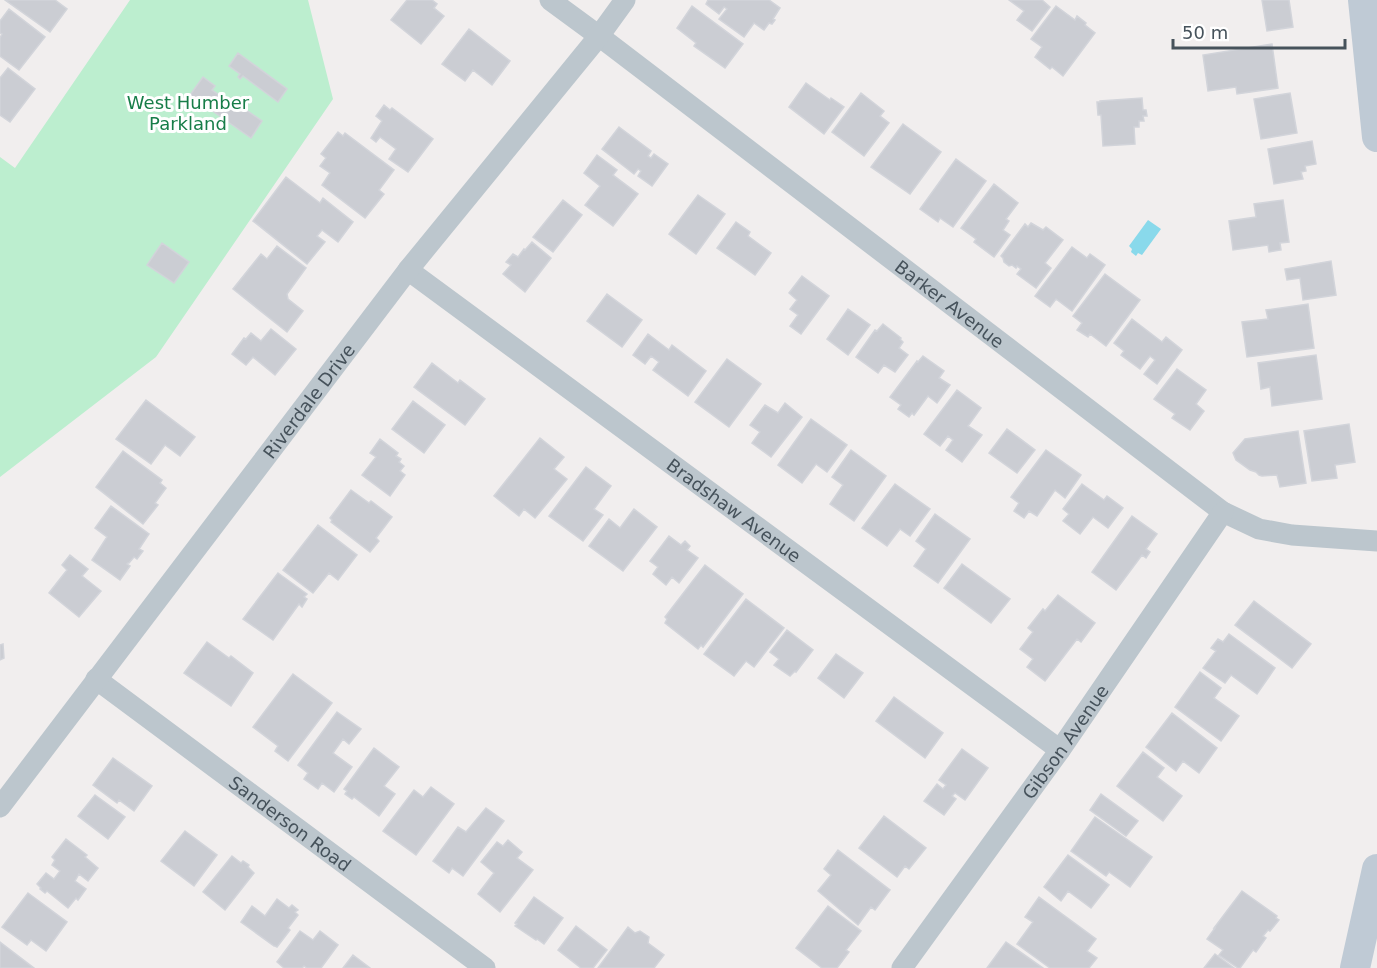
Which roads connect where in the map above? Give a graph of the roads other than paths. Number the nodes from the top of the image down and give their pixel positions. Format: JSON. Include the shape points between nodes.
{"nodes":[{"id":1,"x":550,"y":0,"type":"edge"},
{"id":2,"x":625,"y":0,"type":"edge"},
{"id":3,"x":1364,"y":0,"type":"edge"},
{"id":4,"x":599,"y":36,"type":"junction"},
{"id":5,"x":1377,"y":126,"type":"edge"},
{"id":6,"x":408,"y":270,"type":"junction"},
{"id":7,"x":1223,"y":512,"type":"junction"},
{"id":8,"x":1377,"y":541,"type":"edge"},
{"id":9,"x":96,"y":679,"type":"junction"},
{"id":10,"x":1060,"y":750,"type":"junction"},
{"id":11,"x":0,"y":807,"type":"edge"},
{"id":12,"x":1377,"y":869,"type":"edge"},
{"id":13,"x":484,"y":968,"type":"edge"},
{"id":14,"x":902,"y":968,"type":"edge"},
{"id":15,"x":1354,"y":968,"type":"edge"}],
"edges":[{"from":1,"to":4,"type":"street","name":"Barker Avenue"},
{"from":2,"to":4,"type":"street","name":"Riverdale Drive"},
{"from":3,"to":5,"type":"main road"},
{"from":4,"to":6,"type":"street","name":"Riverdale Drive"},
{"from":4,"to":7,"type":"street","name":"Barker Avenue"},
{"from":6,"to":9,"type":"street","name":"Riverdale Drive"},
{"from":6,"to":10,"type":"street","name":"Bradshaw Avenue"},
{"from":7,"to":8,"type":"street","name":"Barker Avenue","via":[[1259,529]]},
{"from":7,"to":10,"type":"street","name":"Gibson Avenue"},
{"from":9,"to":11,"type":"street","name":"Riverdale Drive"},
{"from":9,"to":13,"type":"street","name":"Sanderson Road"},
{"from":10,"to":14,"type":"street","name":"Gibson Avenue"},
{"from":12,"to":15,"type":"main road"}]}
